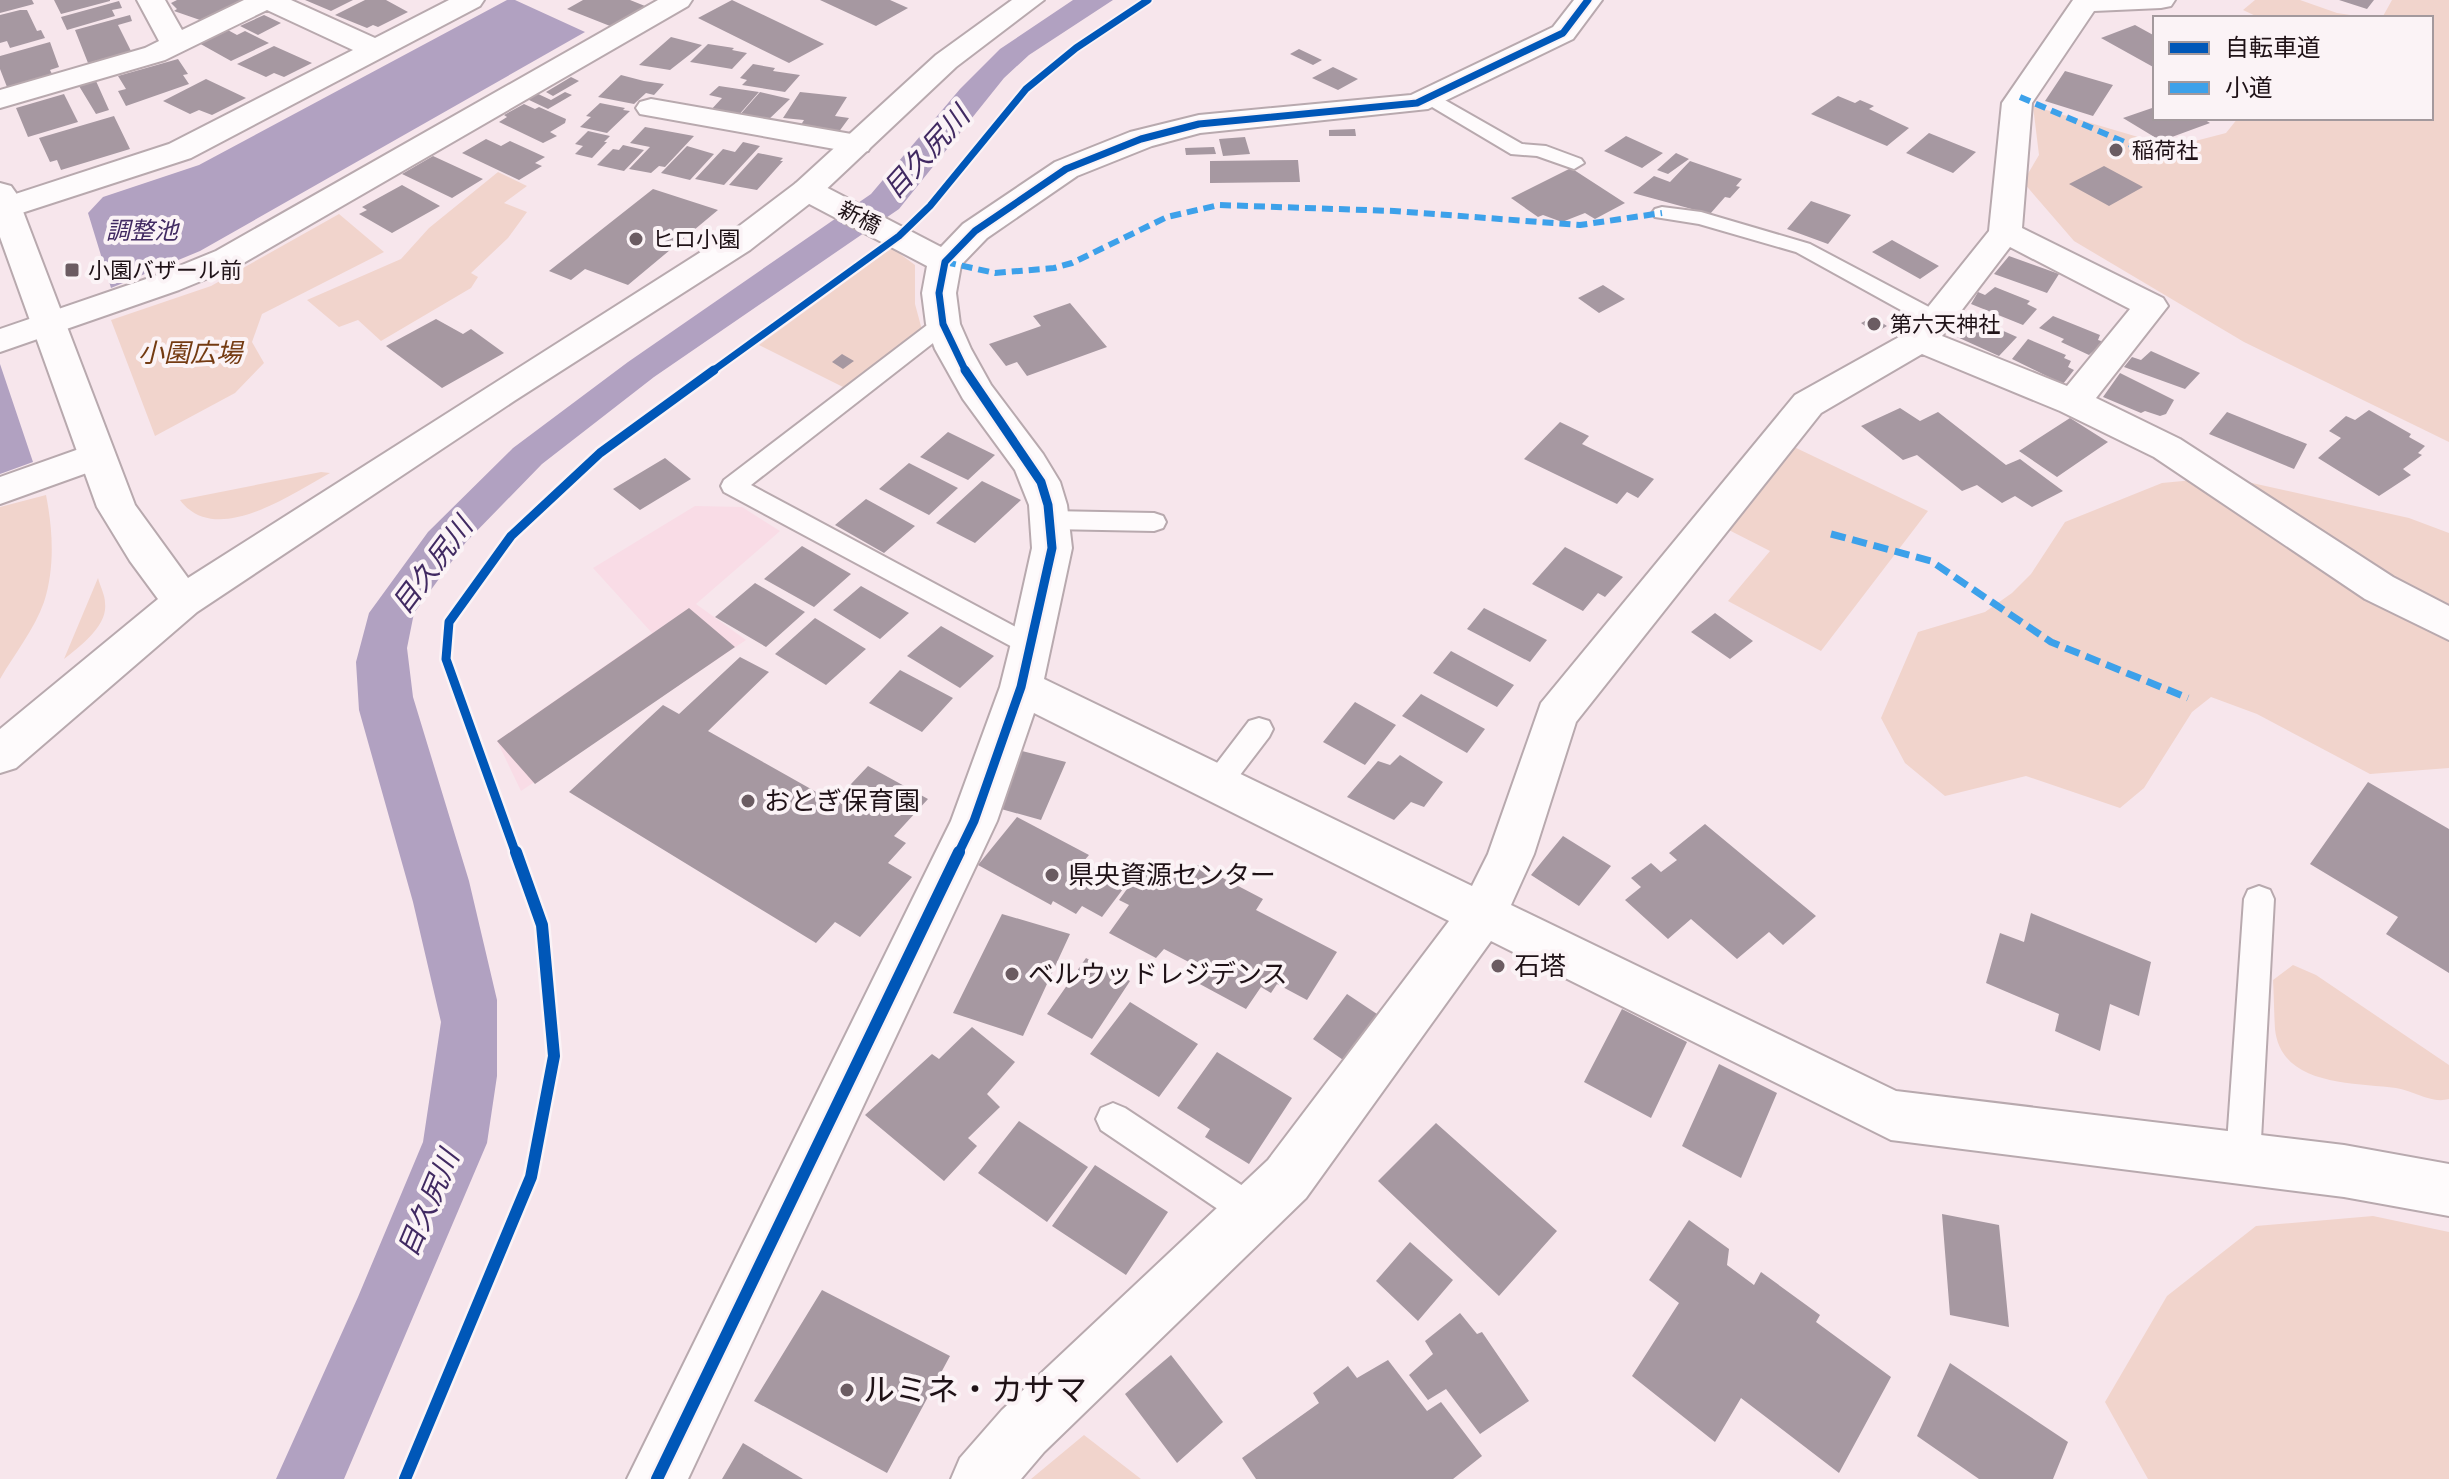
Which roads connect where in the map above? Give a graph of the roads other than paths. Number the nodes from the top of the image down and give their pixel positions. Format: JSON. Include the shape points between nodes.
{"nodes":[{"id":1,"x":151,"y":0,"type":"edge"},
{"id":2,"x":267,"y":0,"type":"edge"},
{"id":3,"x":470,"y":0,"type":"edge"},
{"id":4,"x":678,"y":0,"type":"edge"},
{"id":5,"x":1030,"y":0,"type":"edge"},
{"id":6,"x":1588,"y":0,"type":"edge"},
{"id":7,"x":2161,"y":0,"type":"edge"},
{"id":8,"x":175,"y":44,"type":"junction"},
{"id":9,"x":375,"y":49,"type":"junction"},
{"id":10,"x":709,"y":88,"type":"dead end"},
{"id":11,"x":1429,"y":97,"type":"junction"},
{"id":12,"x":0,"y":99,"type":"edge"},
{"id":13,"x":651,"y":108,"type":"dead end"},
{"id":14,"x":689,"y":115,"type":"junction"},
{"id":15,"x":857,"y":144,"type":"junction"},
{"id":16,"x":1574,"y":163,"type":"dead end"},
{"id":17,"x":818,"y":195,"type":"junction"},
{"id":18,"x":2,"y":204,"type":"edge"},
{"id":19,"x":1662,"y":213,"type":"dead end"},
{"id":20,"x":2005,"y":232,"type":"junction"},
{"id":21,"x":945,"y":262,"type":"junction"},
{"id":22,"x":49,"y":324,"type":"junction"},
{"id":23,"x":943,"y":324,"type":"junction"},
{"id":24,"x":1928,"y":330,"type":"junction"},
{"id":25,"x":0,"y":341,"type":"edge"},
{"id":26,"x":2073,"y":402,"type":"junction"},
{"id":27,"x":96,"y":456,"type":"junction"},
{"id":28,"x":0,"y":491,"type":"edge"},
{"id":29,"x":1050,"y":520,"type":"junction"},
{"id":30,"x":1154,"y":522,"type":"dead end"},
{"id":31,"x":183,"y":601,"type":"junction"},
{"id":32,"x":2449,"y":624,"type":"edge"},
{"id":33,"x":1026,"y":667,"type":"junction"},
{"id":34,"x":1259,"y":729,"type":"dead end"},
{"id":35,"x":0,"y":755,"type":"edge"},
{"id":36,"x":1217,"y":784,"type":"junction"},
{"id":37,"x":2259,"y":899,"type":"dead end"},
{"id":38,"x":1482,"y":915,"type":"junction"},
{"id":39,"x":1113,"y":1119,"type":"dead end"},
{"id":40,"x":2243,"y":1158,"type":"junction"},
{"id":41,"x":2449,"y":1190,"type":"edge"},
{"id":42,"x":1252,"y":1212,"type":"junction"},
{"id":43,"x":657,"y":1479,"type":"edge"},
{"id":44,"x":981,"y":1479,"type":"edge"}],
"edges":[{"from":1,"to":8,"type":"street"},
{"from":2,"to":8,"type":"street"},
{"from":2,"to":9,"type":"street"},
{"from":3,"to":9,"type":"street"},
{"from":4,"to":22,"type":"street","via":[[228,258]]},
{"from":5,"to":15,"type":"street","via":[[946,61]]},
{"from":6,"to":11,"type":"street","via":[[1563,33]]},
{"from":7,"to":20,"type":"street","via":[[2085,3],[2020,97]]},
{"from":8,"to":12,"type":"street"},
{"from":9,"to":18,"type":"street","via":[[180,151]]},
{"from":10,"to":14,"type":"street"},
{"from":11,"to":16,"type":"lane","via":[[1518,150],[1539,150]]},
{"from":11,"to":21,"type":"street","via":[[1417,103],[1199,124],[1141,139],[1066,169],[975,231]]},
{"from":13,"to":14,"type":"street"},
{"from":14,"to":15,"type":"street"},
{"from":15,"to":17,"type":"street"},
{"from":17,"to":21,"type":"street","name":"新橋"},
{"from":17,"to":31,"type":"street"},
{"from":18,"to":22,"type":"street"},
{"from":19,"to":24,"type":"lane","via":[[1701,218],[1803,248]]},
{"from":20,"to":24,"type":"street"},
{"from":20,"to":26,"type":"street","via":[[2151,306]]},
{"from":21,"to":23,"type":"street","via":[[939,293]]},
{"from":22,"to":25,"type":"street"},
{"from":22,"to":27,"type":"street"},
{"from":23,"to":29,"type":"street","via":[[976,391],[1041,482]]},
{"from":23,"to":33,"type":"lane","via":[[733,486]]},
{"from":24,"to":26,"type":"street"},
{"from":24,"to":38,"type":"street","via":[[1808,404],[1556,715],[1511,854]]},
{"from":26,"to":32,"type":"street","via":[[2204,470],[2379,588]]},
{"from":27,"to":28,"type":"street"},
{"from":27,"to":31,"type":"street","via":[[116,507]]},
{"from":29,"to":30,"type":"lane"},
{"from":29,"to":33,"type":"street","via":[[1052,548]]},
{"from":31,"to":35,"type":"street"},
{"from":33,"to":36,"type":"street"},
{"from":33,"to":43,"type":"street","via":[[974,821]]},
{"from":34,"to":36,"type":"lane"},
{"from":36,"to":38,"type":"street"},
{"from":37,"to":40,"type":"lane"},
{"from":38,"to":40,"type":"street","via":[[1891,1115]]},
{"from":38,"to":42,"type":"street","via":[[1287,1179]]},
{"from":39,"to":42,"type":"lane"},
{"from":40,"to":41,"type":"street"},
{"from":42,"to":44,"type":"street","via":[[1023,1431]]}]}
